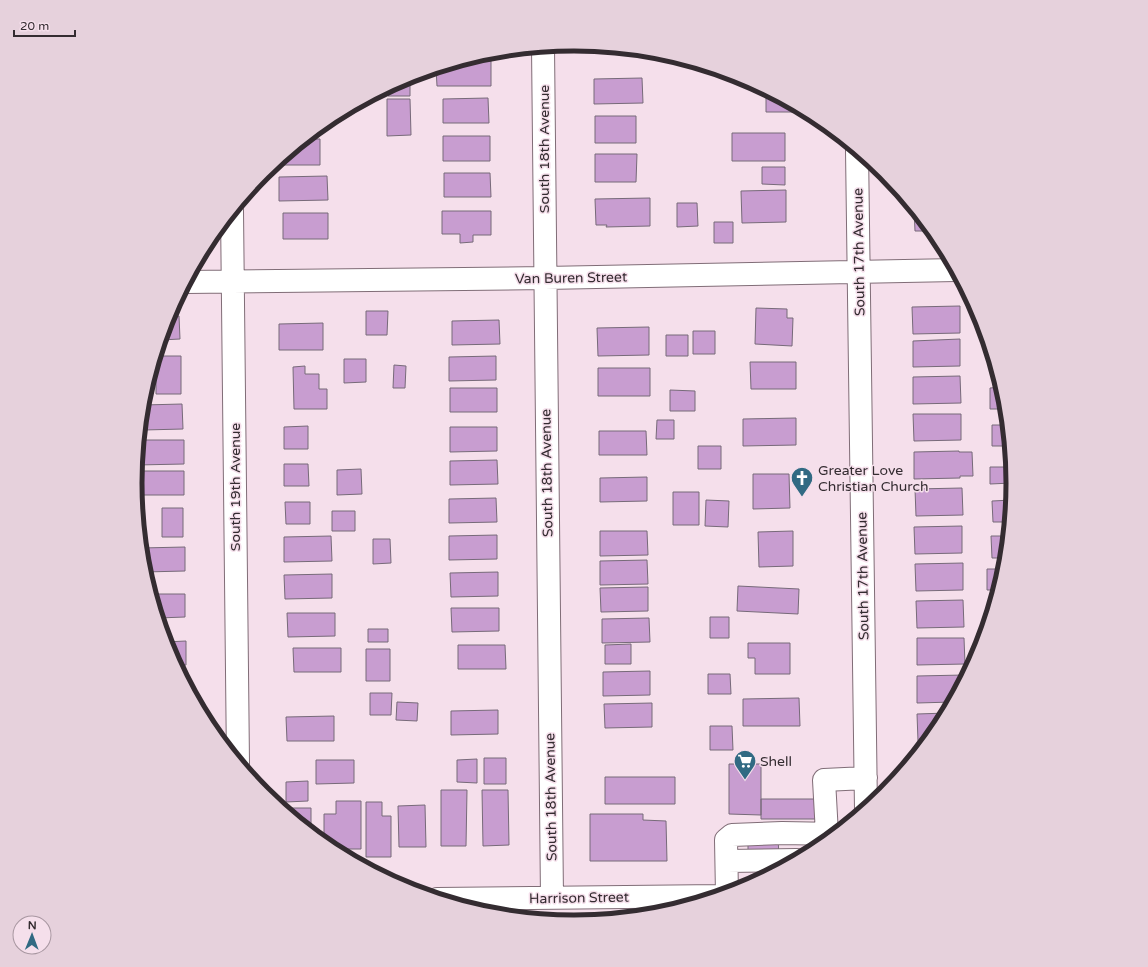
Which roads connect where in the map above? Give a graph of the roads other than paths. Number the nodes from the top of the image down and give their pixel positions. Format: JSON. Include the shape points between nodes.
{"nodes":[{"id":1,"x":543,"y":52,"type":"edge"},
{"id":2,"x":857,"y":156,"type":"edge"},
{"id":3,"x":232,"y":219,"type":"edge"},
{"id":4,"x":951,"y":270,"type":"edge"},
{"id":5,"x":859,"y":272,"type":"junction"},
{"id":6,"x":544,"y":278,"type":"junction"},
{"id":7,"x":191,"y":282,"type":"edge"},
{"id":8,"x":233,"y":282,"type":"junction"},
{"id":9,"x":234,"y":751,"type":"edge"},
{"id":10,"x":866,"y":778,"type":"junction"},
{"id":11,"x":866,"y":802,"type":"edge"},
{"id":12,"x":832,"y":831,"type":"edge"},
{"id":13,"x":800,"y":833,"type":"junction"},
{"id":14,"x":827,"y":834,"type":"edge"},
{"id":15,"x":800,"y":852,"type":"edge"},
{"id":16,"x":786,"y":860,"type":"edge"},
{"id":17,"x":727,"y":861,"type":"junction"},
{"id":18,"x":727,"y":888,"type":"edge"},
{"id":19,"x":702,"y":896,"type":"edge"},
{"id":20,"x":552,"y":898,"type":"junction"},
{"id":21,"x":455,"y":899,"type":"edge"}],
"edges":[{"from":1,"to":6,"type":"street","name":"South 18th Avenue"},
{"from":2,"to":5,"type":"street","name":"South 17th Avenue"},
{"from":3,"to":8,"type":"street","name":"South 19th Avenue"},
{"from":4,"to":5,"type":"street","name":"Van Buren Street"},
{"from":5,"to":6,"type":"street","name":"Van Buren Street"},
{"from":5,"to":10,"type":"street","name":"South 17th Avenue"},
{"from":6,"to":8,"type":"street","name":"Van Buren Street"},
{"from":6,"to":20,"type":"street","name":"South 18th Avenue"},
{"from":7,"to":8,"type":"street","name":"Van Buren Street"},
{"from":8,"to":9,"type":"street","name":"South 19th Avenue"},
{"from":10,"to":11,"type":"street","name":"South 17th Avenue"},
{"from":10,"to":12,"type":"street","via":[[824,780]]},
{"from":13,"to":14,"type":"street"},
{"from":13,"to":15,"type":"street"},
{"from":13,"to":17,"type":"street","via":[[732,835],[726,840]]},
{"from":16,"to":17,"type":"street"},
{"from":17,"to":18,"type":"street"},
{"from":19,"to":20,"type":"street","name":"Harrison Street"},
{"from":20,"to":21,"type":"street","name":"Harrison Street"}]}
